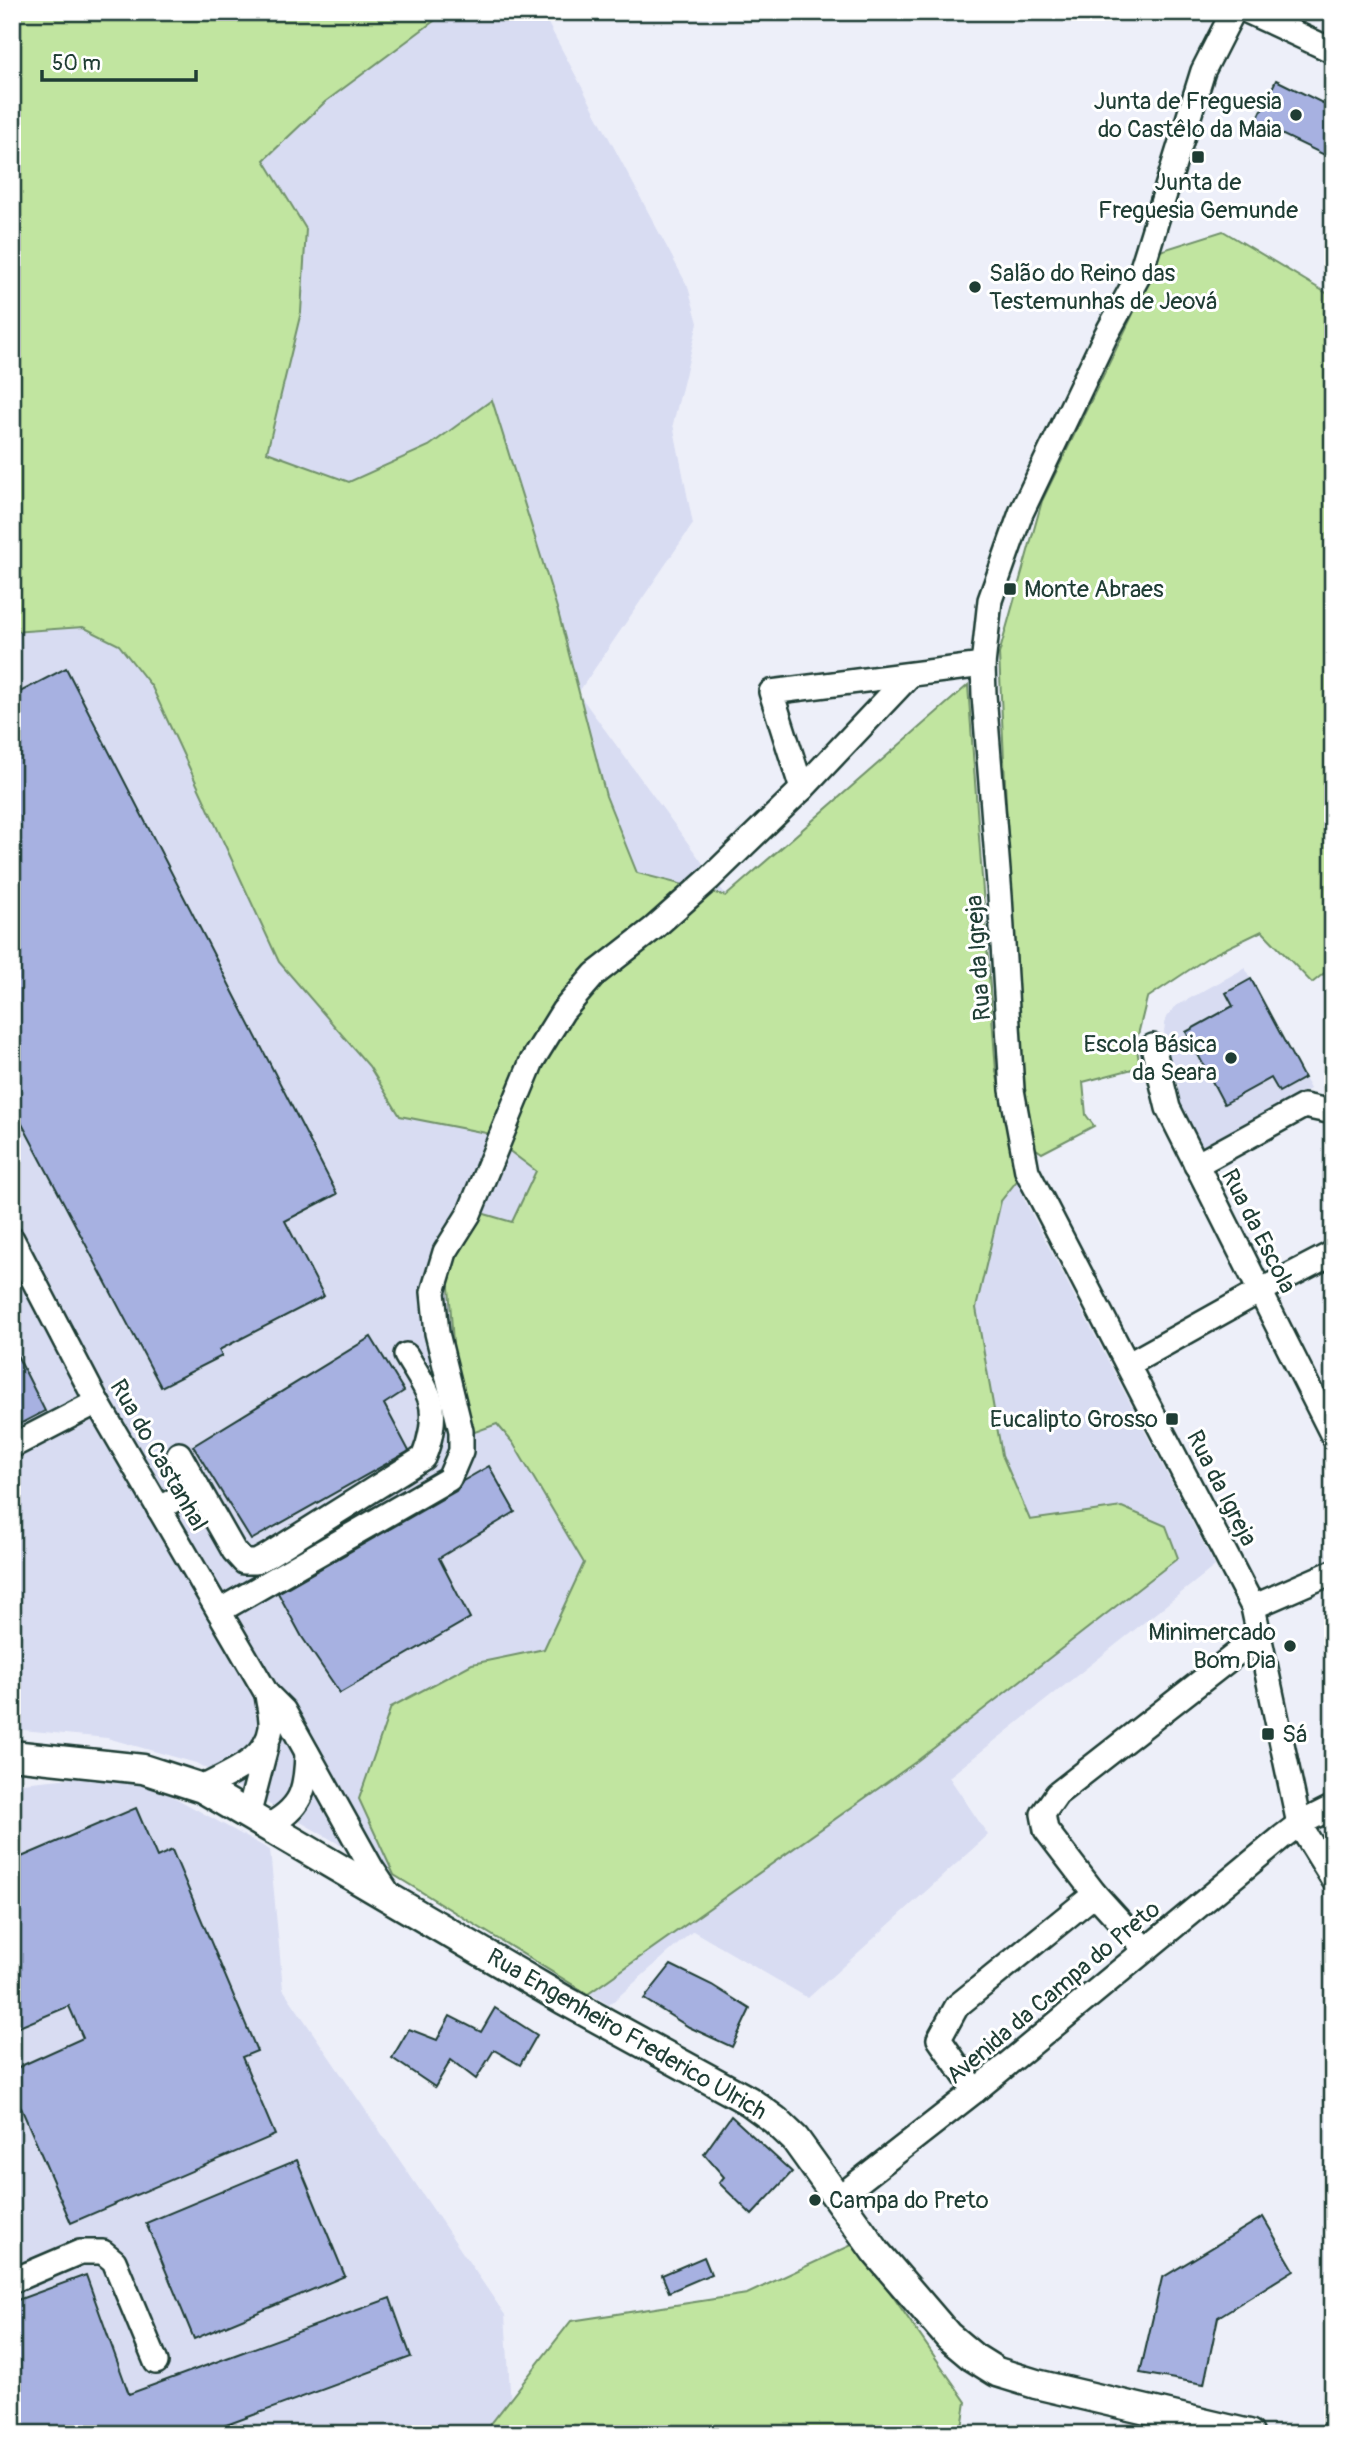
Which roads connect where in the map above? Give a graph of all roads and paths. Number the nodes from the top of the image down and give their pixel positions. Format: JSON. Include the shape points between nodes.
{"nodes":[{"id":1,"x":1233,"y":12,"type":"edge"},
{"id":2,"x":1250,"y":12,"type":"edge"},
{"id":3,"x":1333,"y":51,"type":"edge"},
{"id":4,"x":983,"y":665,"type":"junction"},
{"id":5,"x":910,"y":675,"type":"junction"},
{"id":6,"x":802,"y":789,"type":"junction"},
{"id":7,"x":1153,"y":1046,"type":"dead end"},
{"id":8,"x":1333,"y":1112,"type":"edge"},
{"id":9,"x":1196,"y":1165,"type":"junction"},
{"id":10,"x":12,"y":1239,"type":"edge"},
{"id":11,"x":1333,"y":1253,"type":"edge"},
{"id":12,"x":1260,"y":1291,"type":"junction"},
{"id":13,"x":406,"y":1355,"type":"dead end"},
{"id":14,"x":1129,"y":1364,"type":"junction"},
{"id":15,"x":97,"y":1402,"type":"junction"},
{"id":16,"x":1333,"y":1436,"type":"edge"},
{"id":17,"x":12,"y":1446,"type":"edge"},
{"id":18,"x":180,"y":1454,"type":"dead end"},
{"id":19,"x":197,"y":1486,"type":"junction"},
{"id":20,"x":159,"y":1509,"type":"junction"},
{"id":21,"x":1333,"y":1572,"type":"edge"},
{"id":22,"x":1254,"y":1607,"type":"junction"},
{"id":23,"x":219,"y":1611,"type":"junction"},
{"id":24,"x":1259,"y":1636,"type":"junction"},
{"id":25,"x":267,"y":1694,"type":"junction"},
{"id":26,"x":266,"y":1744,"type":"junction"},
{"id":27,"x":307,"y":1752,"type":"junction"},
{"id":28,"x":13,"y":1757,"type":"edge"},
{"id":29,"x":202,"y":1788,"type":"junction"},
{"id":30,"x":1333,"y":1807,"type":"edge"},
{"id":31,"x":257,"y":1821,"type":"junction"},
{"id":32,"x":1299,"y":1824,"type":"junction"},
{"id":33,"x":1333,"y":1879,"type":"edge"},
{"id":34,"x":1095,"y":1894,"type":"junction"},
{"id":35,"x":390,"y":1896,"type":"junction"},
{"id":36,"x":1145,"y":1950,"type":"junction"},
{"id":37,"x":975,"y":2091,"type":"junction"},
{"id":38,"x":838,"y":2198,"type":"junction"},
{"id":39,"x":12,"y":2281,"type":"edge"},
{"id":40,"x":156,"y":2362,"type":"dead end"},
{"id":41,"x":1249,"y":2434,"type":"edge"}],
"edges":[{"from":1,"to":4,"type":"street","name":"Rua da Igreja","via":[[1203,71],[1142,271],[1106,335],[1021,513],[990,600]]},
{"from":2,"to":3,"type":"street"},
{"from":4,"to":5,"type":"street"},
{"from":4,"to":14,"type":"street","name":"Rua da Igreja","via":[[1013,1090],[1027,1171]]},
{"from":5,"to":6,"type":"street"},
{"from":5,"to":6,"type":"street","via":[[771,692]]},
{"from":6,"to":23,"type":"street","via":[[673,911],[596,974],[564,1011],[532,1061],[469,1214],[445,1252],[433,1292],[437,1333],[461,1430],[461,1451],[449,1479]]},
{"from":7,"to":9,"type":"street","name":"Rua da Escola","via":[[1168,1108]]},
{"from":8,"to":9,"type":"street","via":[[1304,1106]]},
{"from":9,"to":12,"type":"street","name":"Rua da Escola"},
{"from":10,"to":15,"type":"street","name":"Rua do Castanhal"},
{"from":11,"to":12,"type":"street"},
{"from":12,"to":14,"type":"street"},
{"from":12,"to":16,"type":"street","name":"Rua da Escola"},
{"from":13,"to":19,"type":"street","via":[[430,1399],[429,1446],[423,1458],[267,1556],[243,1562]]},
{"from":14,"to":22,"type":"street","name":"Rua da Igreja"},
{"from":15,"to":17,"type":"street"},
{"from":15,"to":20,"type":"street","name":"Rua do Castanhal"},
{"from":18,"to":19,"type":"street"},
{"from":19,"to":20,"type":"street"},
{"from":20,"to":23,"type":"street","name":"Rua do Castanhal"},
{"from":21,"to":22,"type":"street"},
{"from":22,"to":24,"type":"street","name":"Rua da Igreja"},
{"from":23,"to":25,"type":"street","name":"Rua do Castanhal"},
{"from":24,"to":32,"type":"street","name":"Rua da Igreja"},
{"from":24,"to":34,"type":"street","via":[[1057,1794],[1043,1814],[1045,1830]]},
{"from":25,"to":26,"type":"street","name":"Rua do Castanhal","via":[[271,1726]]},
{"from":25,"to":27,"type":"street","name":"Rua do Castanhal","via":[[284,1712]]},
{"from":26,"to":29,"type":"street","via":[[248,1764]]},
{"from":26,"to":31,"type":"street","name":"Rua do Castanhal"},
{"from":27,"to":31,"type":"street","via":[[306,1782],[297,1803],[280,1819]]},
{"from":27,"to":35,"type":"street","name":"Rua do Castanhal"},
{"from":28,"to":29,"type":"main road","name":"Rua Engenheiro Frederico Ulrich","via":[[143,1769]]},
{"from":29,"to":31,"type":"main road","name":"Rua Engenheiro Frederico Ulrich"},
{"from":30,"to":32,"type":"street","name":"Avenida da Campa do Preto"},
{"from":31,"to":35,"type":"main road","name":"Rua Engenheiro Frederico Ulrich"},
{"from":32,"to":33,"type":"street","name":"Rua da Igreja"},
{"from":32,"to":36,"type":"street","name":"Avenida da Campa do Preto"},
{"from":34,"to":36,"type":"street"},
{"from":34,"to":37,"type":"street","via":[[957,2006],[939,2039]]},
{"from":35,"to":38,"type":"main road","name":"Rua Engenheiro Frederico Ulrich","via":[[564,2000],[749,2101],[795,2139]]},
{"from":36,"to":37,"type":"street","name":"Avenida da Campa do Preto"},
{"from":37,"to":38,"type":"street","name":"Avenida da Campa do Preto"},
{"from":38,"to":41,"type":"main road","name":"Rua Engenheiro Frederico Ulrich","via":[[876,2252],[948,2336],[997,2372]]},
{"from":39,"to":40,"type":"street","via":[[80,2252],[103,2252],[114,2261]]}]}
